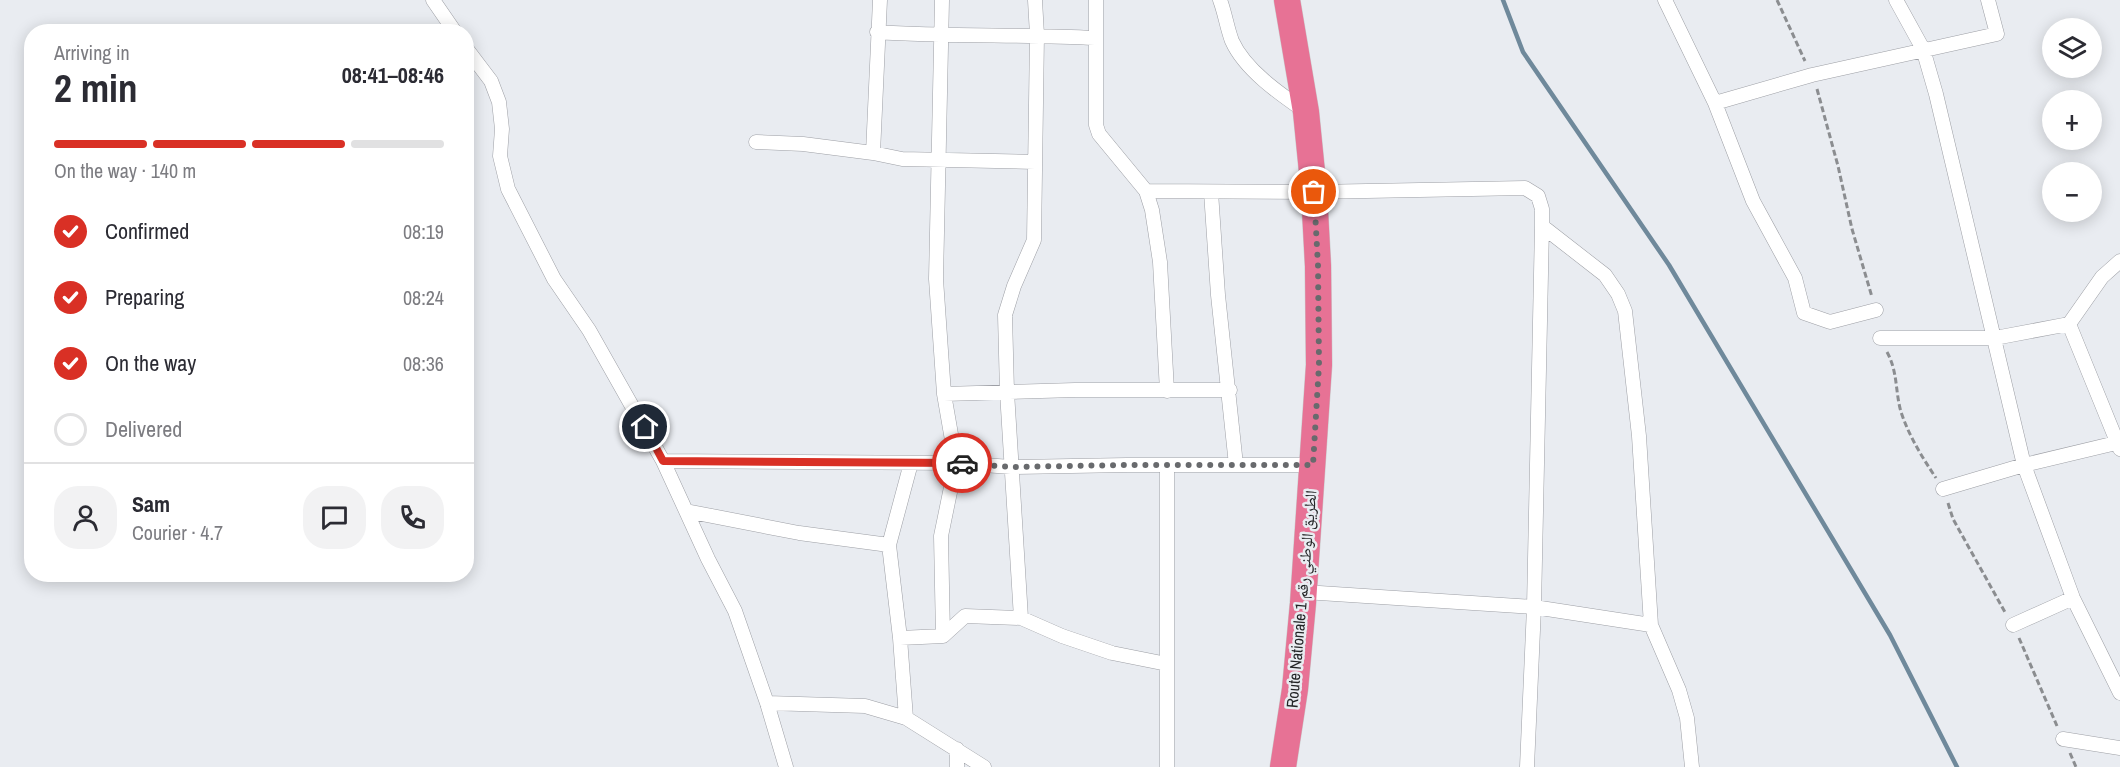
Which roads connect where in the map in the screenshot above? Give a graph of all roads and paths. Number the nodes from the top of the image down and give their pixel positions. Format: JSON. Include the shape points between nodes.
{"nodes":[{"id":1,"x":433,"y":0,"type":"edge"},
{"id":2,"x":880,"y":0,"type":"edge"},
{"id":3,"x":942,"y":0,"type":"edge"},
{"id":4,"x":1035,"y":0,"type":"edge"},
{"id":5,"x":1096,"y":0,"type":"edge"},
{"id":6,"x":1220,"y":0,"type":"edge"},
{"id":7,"x":1287,"y":0,"type":"edge"},
{"id":8,"x":1665,"y":0,"type":"edge"},
{"id":9,"x":1777,"y":0,"type":"edge"},
{"id":10,"x":1896,"y":0,"type":"edge"},
{"id":11,"x":1988,"y":0,"type":"edge"},
{"id":12,"x":450,"y":24,"type":"edge"},
{"id":13,"x":877,"y":32,"type":"junction"},
{"id":14,"x":1037,"y":35,"type":"junction"},
{"id":15,"x":940,"y":36,"type":"junction"},
{"id":16,"x":1095,"y":38,"type":"junction"},
{"id":17,"x":1923,"y":49,"type":"junction"},
{"id":18,"x":474,"y":59,"type":"edge"},
{"id":19,"x":1812,"y":75,"type":"junction"},
{"id":20,"x":1715,"y":103,"type":"junction"},
{"id":21,"x":1306,"y":112,"type":"junction"},
{"id":22,"x":756,"y":141,"type":"dead end"},
{"id":23,"x":873,"y":153,"type":"junction"},
{"id":24,"x":938,"y":161,"type":"junction"},
{"id":25,"x":1035,"y":162,"type":"junction"},
{"id":26,"x":1146,"y":190,"type":"junction"},
{"id":27,"x":1211,"y":192,"type":"junction"},
{"id":28,"x":1314,"y":192,"type":"junction"},
{"id":29,"x":1542,"y":226,"type":"junction"},
{"id":30,"x":2120,"y":261,"type":"edge"},
{"id":31,"x":1876,"y":310,"type":"joint"},
{"id":32,"x":2069,"y":324,"type":"junction"},
{"id":33,"x":1880,"y":338,"type":"joint"},
{"id":34,"x":1995,"y":338,"type":"junction"},
{"id":35,"x":1230,"y":390,"type":"junction"},
{"id":36,"x":1167,"y":391,"type":"junction"},
{"id":37,"x":1007,"y":392,"type":"junction"},
{"id":38,"x":944,"y":393,"type":"junction"},
{"id":39,"x":2119,"y":445,"type":"edge"},
{"id":40,"x":663,"y":461,"type":"junction"},
{"id":41,"x":911,"y":463,"type":"junction"},
{"id":42,"x":956,"y":463,"type":"junction"},
{"id":43,"x":1167,"y":465,"type":"junction"},
{"id":44,"x":1236,"y":465,"type":"junction"},
{"id":45,"x":1313,"y":465,"type":"junction"},
{"id":46,"x":2024,"y":465,"type":"junction"},
{"id":47,"x":1011,"y":467,"type":"junction"},
{"id":48,"x":1943,"y":489,"type":"junction"},
{"id":49,"x":686,"y":511,"type":"junction"},
{"id":50,"x":889,"y":545,"type":"junction"},
{"id":51,"x":1304,"y":592,"type":"junction"},
{"id":52,"x":2073,"y":598,"type":"junction"},
{"id":53,"x":1534,"y":607,"type":"junction"},
{"id":54,"x":1021,"y":618,"type":"junction"},
{"id":55,"x":1651,"y":625,"type":"junction"},
{"id":56,"x":2013,"y":625,"type":"junction"},
{"id":57,"x":943,"y":636,"type":"junction"},
{"id":58,"x":900,"y":638,"type":"junction"},
{"id":59,"x":1167,"y":664,"type":"junction"},
{"id":60,"x":2120,"y":693,"type":"edge"},
{"id":61,"x":767,"y":703,"type":"junction"},
{"id":62,"x":906,"y":718,"type":"junction"},
{"id":63,"x":2062,"y":739,"type":"junction"},
{"id":64,"x":2120,"y":748,"type":"edge"},
{"id":65,"x":957,"y":749,"type":"junction"},
{"id":66,"x":786,"y":767,"type":"edge"},
{"id":67,"x":957,"y":767,"type":"edge"},
{"id":68,"x":984,"y":767,"type":"edge"},
{"id":69,"x":1167,"y":767,"type":"edge"},
{"id":70,"x":1283,"y":767,"type":"edge"},
{"id":71,"x":1527,"y":767,"type":"edge"},
{"id":72,"x":1692,"y":767,"type":"edge"},
{"id":73,"x":2076,"y":767,"type":"edge"}],
"edges":[{"from":1,"to":12,"type":"street"},
{"from":2,"to":13,"type":"street"},
{"from":3,"to":15,"type":"street"},
{"from":4,"to":14,"type":"street"},
{"from":5,"to":16,"type":"street"},
{"from":6,"to":21,"type":"street","via":[[1232,41],[1253,70]]},
{"from":7,"to":21,"type":"highway","name":"Route Nationale الطريق الوطني رقم 1"},
{"from":8,"to":20,"type":"street"},
{"from":9,"to":19,"type":"path"},
{"from":10,"to":17,"type":"street"},
{"from":11,"to":17,"type":"street","via":[[1996,34]]},
{"from":13,"to":15,"type":"street"},
{"from":13,"to":23,"type":"street"},
{"from":14,"to":15,"type":"street"},
{"from":14,"to":16,"type":"street"},
{"from":14,"to":25,"type":"street"},
{"from":15,"to":24,"type":"street"},
{"from":16,"to":26,"type":"street","via":[[1099,134]]},
{"from":17,"to":19,"type":"street"},
{"from":17,"to":34,"type":"street"},
{"from":18,"to":40,"type":"street","via":[[491,81],[500,102],[500,156],[508,189],[554,279],[589,330]]},
{"from":19,"to":20,"type":"street"},
{"from":19,"to":31,"type":"path"},
{"from":20,"to":31,"type":"street","via":[[1753,201],[1795,278],[1804,313],[1830,322]]},
{"from":21,"to":28,"type":"highway","name":"Route Nationale الطريق الوطني رقم 1"},
{"from":22,"to":23,"type":"street"},
{"from":23,"to":24,"type":"street"},
{"from":24,"to":25,"type":"street"},
{"from":24,"to":38,"type":"street","via":[[936,279]]},
{"from":25,"to":37,"type":"street","via":[[1034,240],[1005,315]]},
{"from":26,"to":27,"type":"street"},
{"from":26,"to":36,"type":"street","via":[[1160,262]]},
{"from":27,"to":28,"type":"street"},
{"from":27,"to":35,"type":"street"},
{"from":28,"to":29,"type":"street","via":[[1525,188],[1538,196]]},
{"from":28,"to":45,"type":"highway","name":"Route Nationale الطريق الوطني رقم 1","via":[[1319,365]]},
{"from":29,"to":53,"type":"street"},
{"from":29,"to":55,"type":"street","via":[[1605,275],[1625,311],[1639,436]]},
{"from":30,"to":32,"type":"street","via":[[2102,277]]},
{"from":32,"to":34,"type":"street"},
{"from":32,"to":39,"type":"street"},
{"from":33,"to":34,"type":"street"},
{"from":33,"to":48,"type":"path","via":[[1894,365],[1900,410],[1917,451]]},
{"from":34,"to":46,"type":"street"},
{"from":35,"to":36,"type":"street"},
{"from":35,"to":44,"type":"street"},
{"from":36,"to":37,"type":"street"},
{"from":37,"to":38,"type":"street"},
{"from":37,"to":47,"type":"street"},
{"from":38,"to":42,"type":"street"},
{"from":39,"to":46,"type":"street"},
{"from":40,"to":41,"type":"street"},
{"from":40,"to":49,"type":"street"},
{"from":41,"to":42,"type":"street"},
{"from":41,"to":50,"type":"street"},
{"from":42,"to":47,"type":"street"},
{"from":42,"to":57,"type":"street","via":[[941,536]]},
{"from":43,"to":44,"type":"street"},
{"from":43,"to":47,"type":"street"},
{"from":43,"to":59,"type":"street"},
{"from":44,"to":45,"type":"street"},
{"from":45,"to":51,"type":"highway","name":"Route Nationale الطريق الوطني رقم 1"},
{"from":46,"to":48,"type":"street"},
{"from":46,"to":52,"type":"street"},
{"from":47,"to":54,"type":"street"},
{"from":48,"to":56,"type":"path","via":[[1953,519]]},
{"from":49,"to":50,"type":"street","via":[[799,533]]},
{"from":49,"to":61,"type":"street","via":[[735,610]]},
{"from":50,"to":58,"type":"street"},
{"from":51,"to":53,"type":"street"},
{"from":51,"to":70,"type":"highway","name":"Route Nationale الطريق الوطني رقم 1"},
{"from":52,"to":56,"type":"street"},
{"from":52,"to":60,"type":"street"},
{"from":53,"to":55,"type":"street"},
{"from":53,"to":71,"type":"street"},
{"from":54,"to":57,"type":"street","via":[[966,616]]},
{"from":54,"to":59,"type":"street","via":[[1112,653]]},
{"from":55,"to":72,"type":"street","via":[[1679,690],[1687,718]]},
{"from":56,"to":63,"type":"path"},
{"from":57,"to":58,"type":"street"},
{"from":58,"to":62,"type":"street"},
{"from":59,"to":69,"type":"street"},
{"from":61,"to":62,"type":"street","via":[[865,706]]},
{"from":61,"to":66,"type":"street"},
{"from":62,"to":65,"type":"street"},
{"from":63,"to":64,"type":"street"},
{"from":63,"to":73,"type":"path"},
{"from":65,"to":67,"type":"street"},
{"from":65,"to":68,"type":"street"}]}
